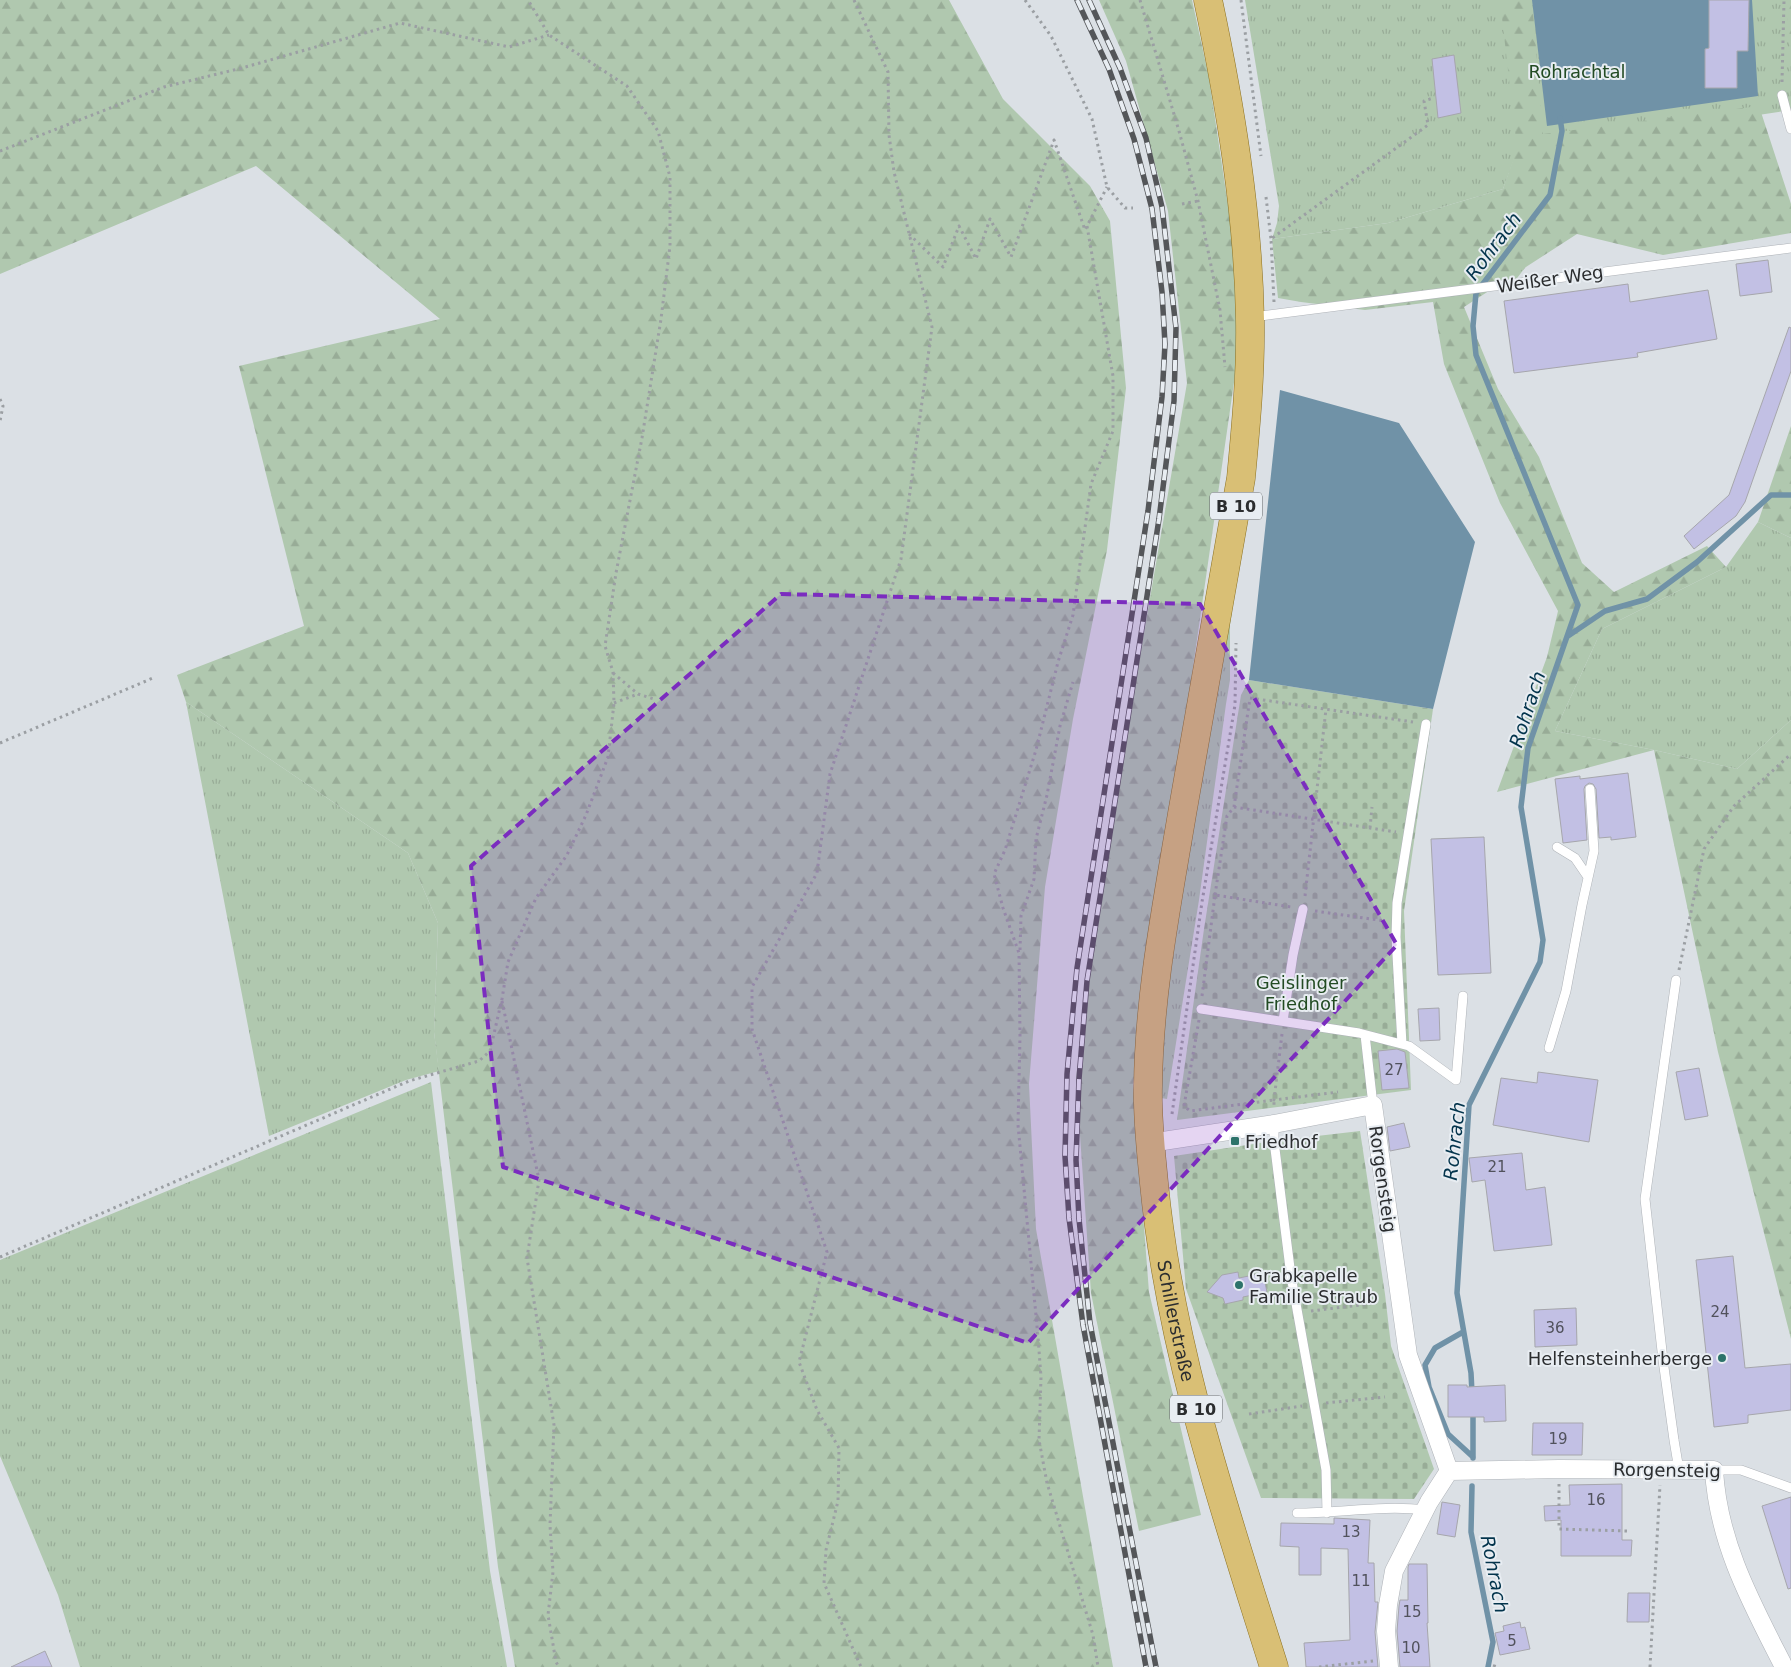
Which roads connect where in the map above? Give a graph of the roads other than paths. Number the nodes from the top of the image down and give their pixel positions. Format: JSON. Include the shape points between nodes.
{"nodes":[{"id":1,"x":1208,"y":0,"type":"edge"},
{"id":2,"x":1782,"y":95,"type":"road end"},
{"id":3,"x":1791,"y":130,"type":"edge"},
{"id":4,"x":1791,"y":248,"type":"edge"},
{"id":5,"x":1262,"y":316,"type":"junction"},
{"id":6,"x":1426,"y":724,"type":"road end"},
{"id":7,"x":1590,"y":789,"type":"dead end"},
{"id":8,"x":1557,"y":847,"type":"dead end"},
{"id":9,"x":1588,"y":876,"type":"junction"},
{"id":10,"x":1304,"y":909,"type":"road end"},
{"id":11,"x":1676,"y":980,"type":"road end"},
{"id":12,"x":1463,"y":996,"type":"dead end"},
{"id":13,"x":1201,"y":1009,"type":"road end"},
{"id":14,"x":1283,"y":1021,"type":"junction"},
{"id":15,"x":1365,"y":1035,"type":"junction"},
{"id":16,"x":1402,"y":1044,"type":"junction"},
{"id":17,"x":1549,"y":1048,"type":"dead end"},
{"id":18,"x":1372,"y":1097,"type":"junction"},
{"id":19,"x":1274,"y":1124,"type":"junction"},
{"id":20,"x":1159,"y":1141,"type":"junction"},
{"id":21,"x":1680,"y":1470,"type":"junction"},
{"id":22,"x":1714,"y":1470,"type":"junction"},
{"id":23,"x":1449,"y":1472,"type":"junction"},
{"id":24,"x":1791,"y":1488,"type":"edge"},
{"id":25,"x":1425,"y":1510,"type":"junction"},
{"id":26,"x":1297,"y":1513,"type":"dead end"},
{"id":27,"x":1326,"y":1513,"type":"junction"},
{"id":28,"x":1389,"y":1663,"type":"edge"},
{"id":29,"x":1274,"y":1667,"type":"edge"},
{"id":30,"x":1784,"y":1667,"type":"edge"}],
"edges":[{"from":1,"to":5,"type":"main road","number":"B 10","via":[[1222,65],[1245,227]]},
{"from":2,"to":3,"type":"lane"},
{"from":4,"to":5,"type":"lane","name":"Weißer Weg"},
{"from":5,"to":20,"type":"main road","number":"B 10","via":[[1241,478],[1151,1010],[1148,1087]]},
{"from":6,"to":16,"type":"lane","via":[[1397,903]]},
{"from":7,"to":9,"type":"lane","via":[[1594,851]]},
{"from":8,"to":9,"type":"lane","via":[[1575,858]]},
{"from":9,"to":17,"type":"lane","via":[[1566,991]]},
{"from":10,"to":14,"type":"lane"},
{"from":11,"to":21,"type":"lane","via":[[1645,1199],[1663,1360]]},
{"from":12,"to":16,"type":"lane","via":[[1456,1080]]},
{"from":13,"to":14,"type":"lane"},
{"from":14,"to":15,"type":"lane"},
{"from":15,"to":16,"type":"lane"},
{"from":15,"to":18,"type":"lane"},
{"from":18,"to":19,"type":"street","name":"Rorgensteig"},
{"from":18,"to":23,"type":"street","name":"Rorgensteig","via":[[1408,1355]]},
{"from":19,"to":20,"type":"street","name":"Rorgensteig"},
{"from":19,"to":27,"type":"lane","via":[[1288,1247],[1326,1470]]},
{"from":20,"to":29,"type":"main road","name":"Schillerstraße","number":"B 10","via":[[1157,1217],[1184,1363],[1223,1507]]},
{"from":21,"to":22,"type":"street","name":"Rorgensteig"},
{"from":21,"to":23,"type":"street","name":"Rorgensteig"},
{"from":22,"to":24,"type":"lane","name":"Rorgensteig","via":[[1741,1470]]},
{"from":22,"to":30,"type":"street","via":[[1722,1521],[1736,1569]]},
{"from":23,"to":25,"type":"street"},
{"from":25,"to":27,"type":"lane","via":[[1408,1508]]},
{"from":25,"to":28,"type":"street","via":[[1394,1571],[1386,1631]]},
{"from":26,"to":27,"type":"lane"}]}
